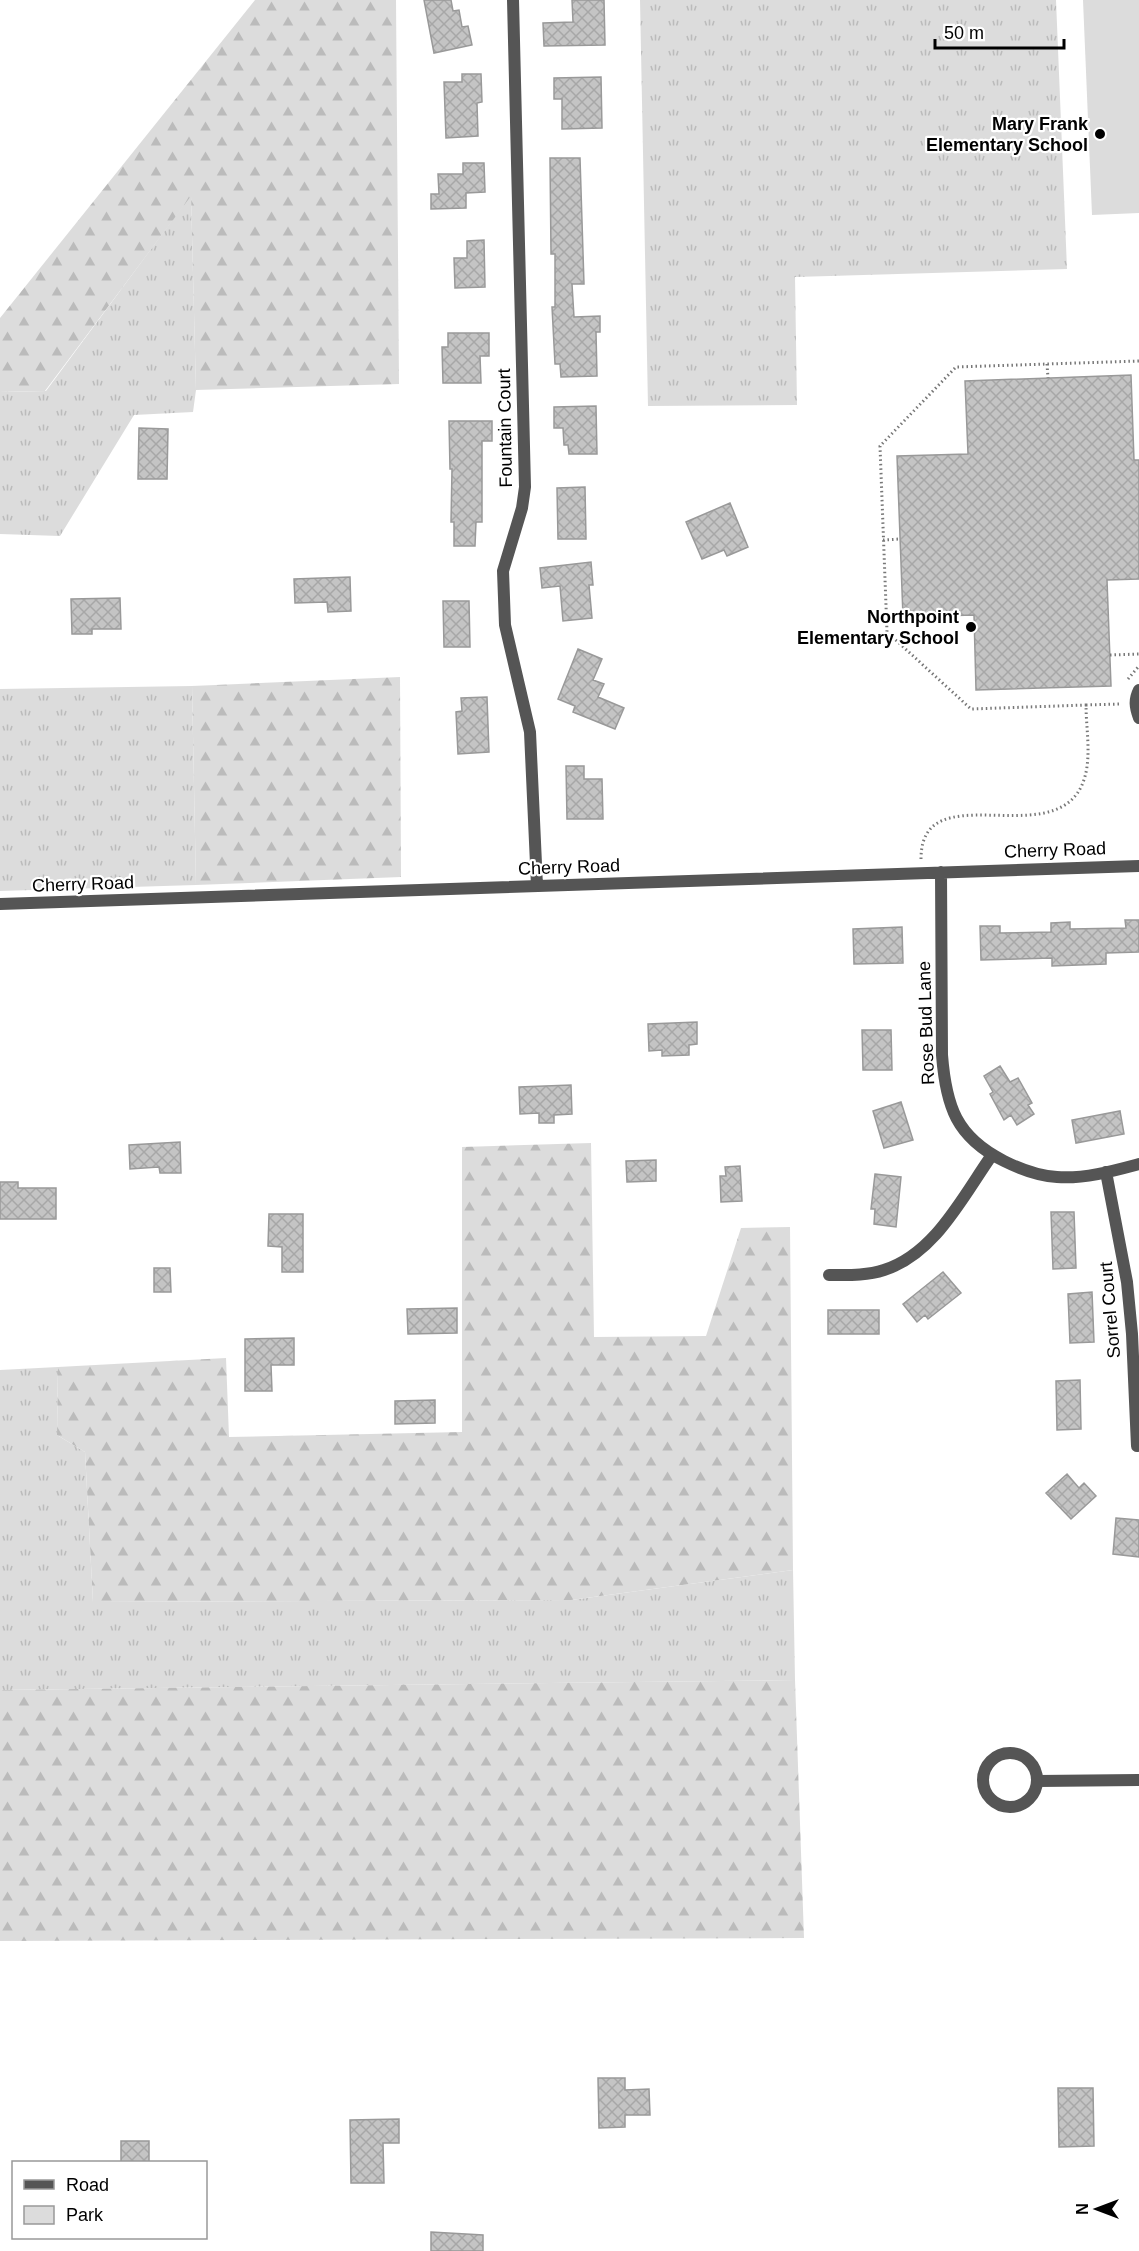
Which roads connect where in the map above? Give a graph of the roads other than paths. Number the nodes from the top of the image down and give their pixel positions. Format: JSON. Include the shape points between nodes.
{"nodes":[{"id":1,"x":513,"y":0,"type":"edge"},
{"id":2,"x":1139,"y":690,"type":"edge"},
{"id":3,"x":1139,"y":718,"type":"edge"},
{"id":4,"x":1139,"y":866,"type":"edge"},
{"id":5,"x":941,"y":872,"type":"junction"},
{"id":6,"x":537,"y":885,"type":"junction"},
{"id":7,"x":0,"y":904,"type":"edge"},
{"id":8,"x":992,"y":1155,"type":"junction"},
{"id":9,"x":1139,"y":1164,"type":"edge"},
{"id":10,"x":1106,"y":1172,"type":"junction"},
{"id":11,"x":829,"y":1275,"type":"dead end"},
{"id":12,"x":1137,"y":1446,"type":"dead end"},
{"id":13,"x":1139,"y":1780,"type":"edge"},
{"id":14,"x":1038,"y":1781,"type":"junction"}],
"edges":[{"from":1,"to":6,"type":"street","name":"Fountain Court","via":[[525,487],[503,571],[504,614],[530,732]]},
{"from":2,"to":3,"type":"street","via":[[1135,707]]},
{"from":4,"to":5,"type":"street","name":"Cherry Road"},
{"from":5,"to":6,"type":"street","name":"Cherry Road"},
{"from":5,"to":8,"type":"street","name":"Rose Bud Lane","via":[[944,1084],[958,1123],[980,1148]]},
{"from":6,"to":7,"type":"street","name":"Cherry Road"},
{"from":8,"to":10,"type":"street","name":"Rose Bud Lane","via":[[1033,1173],[1056,1177]]},
{"from":8,"to":11,"type":"street","via":[[944,1223],[915,1255],[883,1270]]},
{"from":9,"to":10,"type":"street","name":"Rose Bud Lane"},
{"from":10,"to":12,"type":"street","name":"Sorrel Court","via":[[1127,1282]]},
{"from":13,"to":14,"type":"street"},
{"from":14,"to":14,"type":"street","via":[[1024,1756],[997,1756],[984,1770],[984,1789],[996,1804],[1005,1807],[1023,1804],[1031,1798]]}]}
